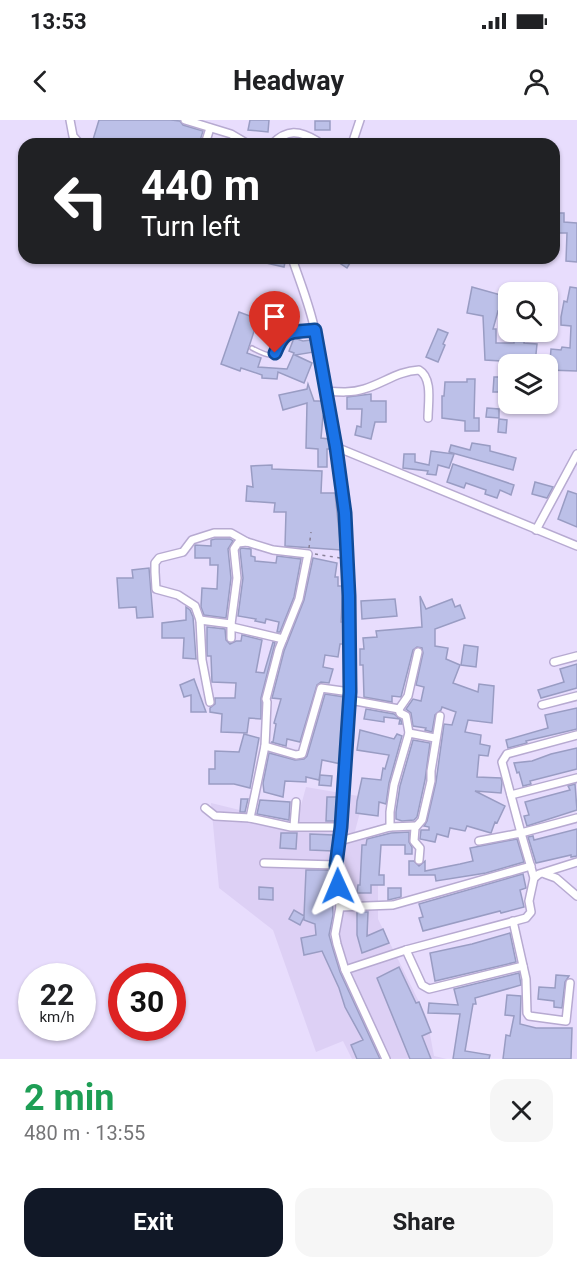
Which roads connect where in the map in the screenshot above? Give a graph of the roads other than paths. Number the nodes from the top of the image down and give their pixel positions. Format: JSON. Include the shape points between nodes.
{"nodes":[{"id":1,"x":70,"y":120,"type":"edge"},
{"id":2,"x":185,"y":120,"type":"edge"},
{"id":3,"x":360,"y":120,"type":"edge"},
{"id":4,"x":210,"y":128,"type":"junction"},
{"id":5,"x":75,"y":138,"type":"edge"},
{"id":6,"x":207,"y":138,"type":"edge"},
{"id":7,"x":238,"y":138,"type":"edge"},
{"id":8,"x":278,"y":138,"type":"edge"},
{"id":9,"x":312,"y":138,"type":"edge"},
{"id":10,"x":354,"y":138,"type":"edge"},
{"id":11,"x":293,"y":264,"type":"edge"},
{"id":12,"x":315,"y":330,"type":"junction"},
{"id":13,"x":252,"y":348,"type":"dead end"},
{"id":14,"x":326,"y":392,"type":"junction"},
{"id":15,"x":428,"y":418,"type":"dead end"},
{"id":16,"x":336,"y":447,"type":"junction"},
{"id":17,"x":577,"y":454,"type":"edge"},
{"id":18,"x":536,"y":530,"type":"junction"},
{"id":19,"x":247,"y":542,"type":"junction"},
{"id":20,"x":577,"y":546,"type":"edge"},
{"id":21,"x":200,"y":620,"type":"junction"},
{"id":22,"x":232,"y":625,"type":"junction"},
{"id":23,"x":231,"y":638,"type":"dead end"},
{"id":24,"x":283,"y":639,"type":"junction"},
{"id":25,"x":418,"y":652,"type":"dead end"},
{"id":26,"x":577,"y":656,"type":"edge"},
{"id":27,"x":554,"y":662,"type":"dead end"},
{"id":28,"x":350,"y":696,"type":"junction"},
{"id":29,"x":577,"y":696,"type":"edge"},
{"id":30,"x":210,"y":702,"type":"dead end"},
{"id":31,"x":542,"y":705,"type":"dead end"},
{"id":32,"x":399,"y":709,"type":"junction"},
{"id":33,"x":440,"y":716,"type":"dead end"},
{"id":34,"x":409,"y":733,"type":"junction"},
{"id":35,"x":577,"y":735,"type":"edge"},
{"id":36,"x":435,"y":738,"type":"junction"},
{"id":37,"x":265,"y":746,"type":"junction"},
{"id":38,"x":577,"y":778,"type":"edge"},
{"id":39,"x":511,"y":795,"type":"junction"},
{"id":40,"x":296,"y":802,"type":"dead end"},
{"id":41,"x":205,"y":808,"type":"dead end"},
{"id":42,"x":250,"y":818,"type":"junction"},
{"id":43,"x":577,"y":818,"type":"edge"},
{"id":44,"x":294,"y":826,"type":"junction"},
{"id":45,"x":390,"y":826,"type":"junction"},
{"id":46,"x":416,"y":826,"type":"junction"},
{"id":47,"x":341,"y":827,"type":"junction"},
{"id":48,"x":521,"y":833,"type":"junction"},
{"id":49,"x":340,"y":841,"type":"junction"},
{"id":50,"x":478,"y":841,"type":"dead end"},
{"id":51,"x":419,"y":860,"type":"dead end"},
{"id":52,"x":577,"y":862,"type":"edge"},
{"id":53,"x":264,"y":863,"type":"dead end"},
{"id":54,"x":336,"y":865,"type":"junction"},
{"id":55,"x":531,"y":866,"type":"junction"},
{"id":56,"x":543,"y":873,"type":"junction"},
{"id":57,"x":534,"y":878,"type":"junction"},
{"id":58,"x":577,"y":896,"type":"edge"},
{"id":59,"x":340,"y":907,"type":"junction"},
{"id":60,"x":513,"y":921,"type":"junction"},
{"id":61,"x":406,"y":950,"type":"junction"},
{"id":62,"x":523,"y":966,"type":"junction"},
{"id":63,"x":345,"y":970,"type":"junction"},
{"id":64,"x":570,"y":983,"type":"dead end"},
{"id":65,"x":386,"y":1059,"type":"edge"}],
"edges":[{"from":1,"to":5,"type":"street"},
{"from":2,"to":4,"type":"street"},
{"from":3,"to":10,"type":"street"},
{"from":4,"to":6,"type":"street"},
{"from":4,"to":7,"type":"street"},
{"from":8,"to":9,"type":"street","via":[[288,132]]},
{"from":11,"to":12,"type":"street"},
{"from":12,"to":13,"type":"lane","via":[[286,333],[272,356]]},
{"from":12,"to":14,"type":"street"},
{"from":14,"to":15,"type":"street","via":[[365,389],[398,373],[419,370],[428,382]]},
{"from":14,"to":16,"type":"street"},
{"from":16,"to":18,"type":"street"},
{"from":16,"to":28,"type":"street","via":[[345,513]]},
{"from":17,"to":18,"type":"street"},
{"from":18,"to":20,"type":"street"},
{"from":19,"to":21,"type":"street","via":[[231,533],[214,533],[192,540],[183,552],[157,559],[156,590],[192,603]]},
{"from":19,"to":22,"type":"street","via":[[238,543],[234,549],[237,578]]},
{"from":19,"to":24,"type":"street","via":[[308,554],[299,600]]},
{"from":21,"to":22,"type":"street"},
{"from":21,"to":30,"type":"street"},
{"from":22,"to":23,"type":"street"},
{"from":22,"to":24,"type":"street"},
{"from":24,"to":37,"type":"street","via":[[266,699]]},
{"from":25,"to":32,"type":"street","via":[[408,696]]},
{"from":26,"to":27,"type":"street"},
{"from":28,"to":32,"type":"street"},
{"from":28,"to":37,"type":"street","via":[[321,688],[306,747],[300,756]]},
{"from":28,"to":47,"type":"street"},
{"from":29,"to":31,"type":"street"},
{"from":32,"to":34,"type":"street","via":[[406,716]]},
{"from":33,"to":36,"type":"street"},
{"from":34,"to":36,"type":"street"},
{"from":34,"to":45,"type":"street","via":[[394,785]]},
{"from":35,"to":39,"type":"street","via":[[505,756],[502,762]]},
{"from":36,"to":46,"type":"street","via":[[431,782],[422,820]]},
{"from":37,"to":42,"type":"street"},
{"from":38,"to":39,"type":"street"},
{"from":39,"to":48,"type":"street"},
{"from":40,"to":44,"type":"street"},
{"from":41,"to":42,"type":"street","via":[[212,815]]},
{"from":42,"to":44,"type":"street"},
{"from":43,"to":48,"type":"street"},
{"from":44,"to":47,"type":"street"},
{"from":45,"to":46,"type":"street"},
{"from":45,"to":49,"type":"street"},
{"from":46,"to":51,"type":"street","via":[[414,841],[420,848]]},
{"from":47,"to":49,"type":"street"},
{"from":48,"to":50,"type":"street"},
{"from":48,"to":55,"type":"street"},
{"from":49,"to":54,"type":"street"},
{"from":52,"to":56,"type":"street"},
{"from":53,"to":54,"type":"street"},
{"from":54,"to":59,"type":"street"},
{"from":55,"to":57,"type":"street"},
{"from":55,"to":59,"type":"street","via":[[393,905]]},
{"from":56,"to":57,"type":"street"},
{"from":56,"to":58,"type":"street","via":[[556,878]]},
{"from":57,"to":60,"type":"street","via":[[531,912],[526,918]]},
{"from":59,"to":63,"type":"street","via":[[336,934]]},
{"from":60,"to":61,"type":"street"},
{"from":60,"to":62,"type":"street"},
{"from":61,"to":62,"type":"street","via":[[422,985],[429,989]]},
{"from":61,"to":63,"type":"street"},
{"from":62,"to":64,"type":"street","via":[[527,1013],[531,1017],[566,1021]]},
{"from":63,"to":65,"type":"street"}]}
